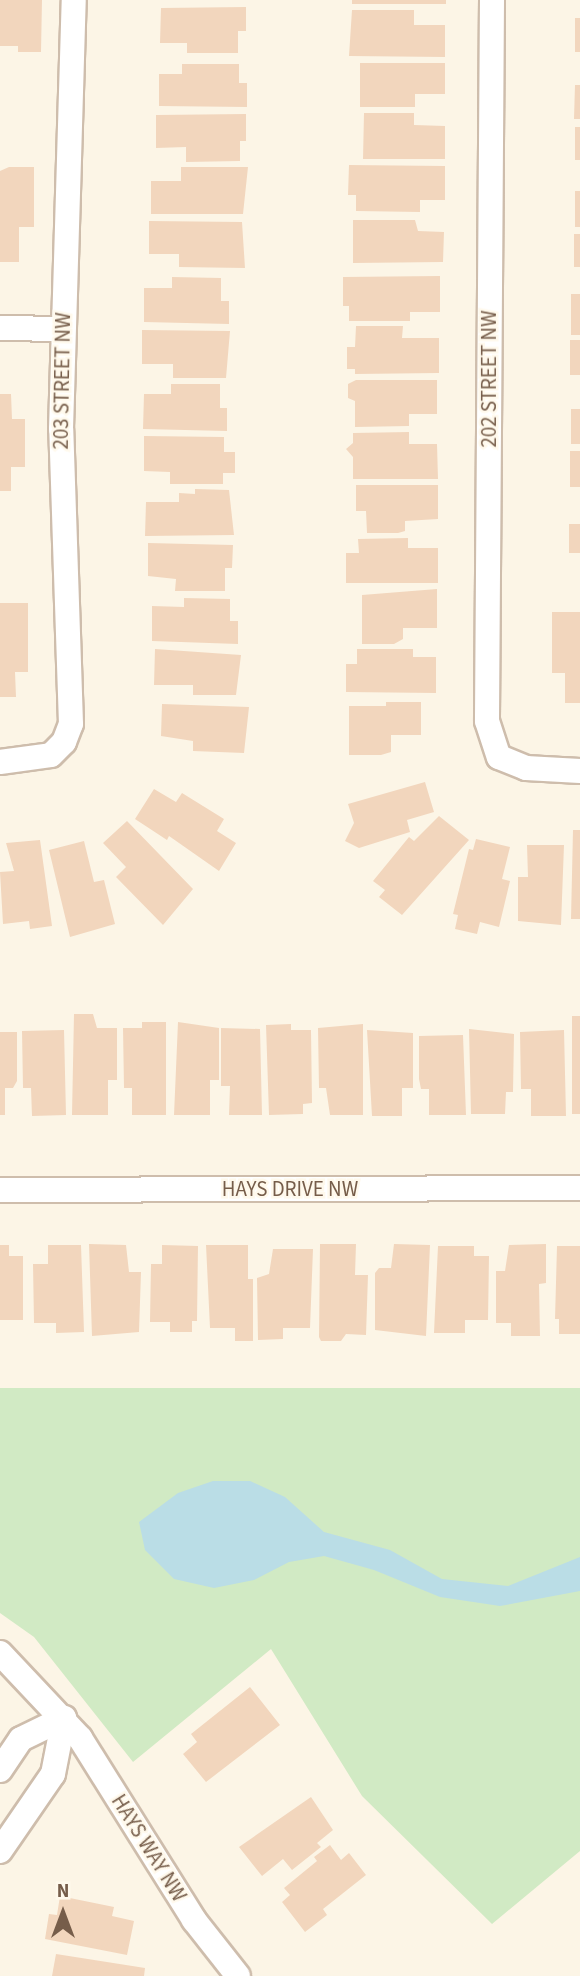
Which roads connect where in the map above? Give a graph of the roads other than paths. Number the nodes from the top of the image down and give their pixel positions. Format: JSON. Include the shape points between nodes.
{"nodes":[{"id":1,"x":74,"y":0,"type":"edge"},
{"id":2,"x":492,"y":0,"type":"edge"},
{"id":3,"x":0,"y":328,"type":"edge"},
{"id":4,"x":63,"y":329,"type":"junction"},
{"id":5,"x":0,"y":762,"type":"edge"},
{"id":6,"x":580,"y":771,"type":"edge"},
{"id":7,"x":580,"y":1188,"type":"edge"},
{"id":8,"x":0,"y":1190,"type":"edge"},
{"id":9,"x":0,"y":1653,"type":"edge"},
{"id":10,"x":64,"y":1718,"type":"junction"},
{"id":11,"x":0,"y":1770,"type":"edge"},
{"id":12,"x":0,"y":1851,"type":"edge"},
{"id":13,"x":238,"y":1976,"type":"edge"}],
"edges":[{"from":1,"to":4,"type":"street","name":"203 STREET NW"},
{"from":2,"to":6,"type":"street","name":"202 STREET NW","via":[[489,739],[499,757],[526,768]]},
{"from":3,"to":4,"type":"street"},
{"from":4,"to":5,"type":"street","name":"203 STREET NW","via":[[62,534],[71,723],[64,742],[51,755]]},
{"from":7,"to":8,"type":"street","name":"HAYS DRIVE NW"},
{"from":9,"to":10,"type":"street"},
{"from":10,"to":11,"type":"street","via":[[21,1739]]},
{"from":10,"to":12,"type":"street","via":[[53,1774]]},
{"from":10,"to":13,"type":"street","name":"HAYS WAY NW","via":[[94,1757],[194,1920]]}]}
